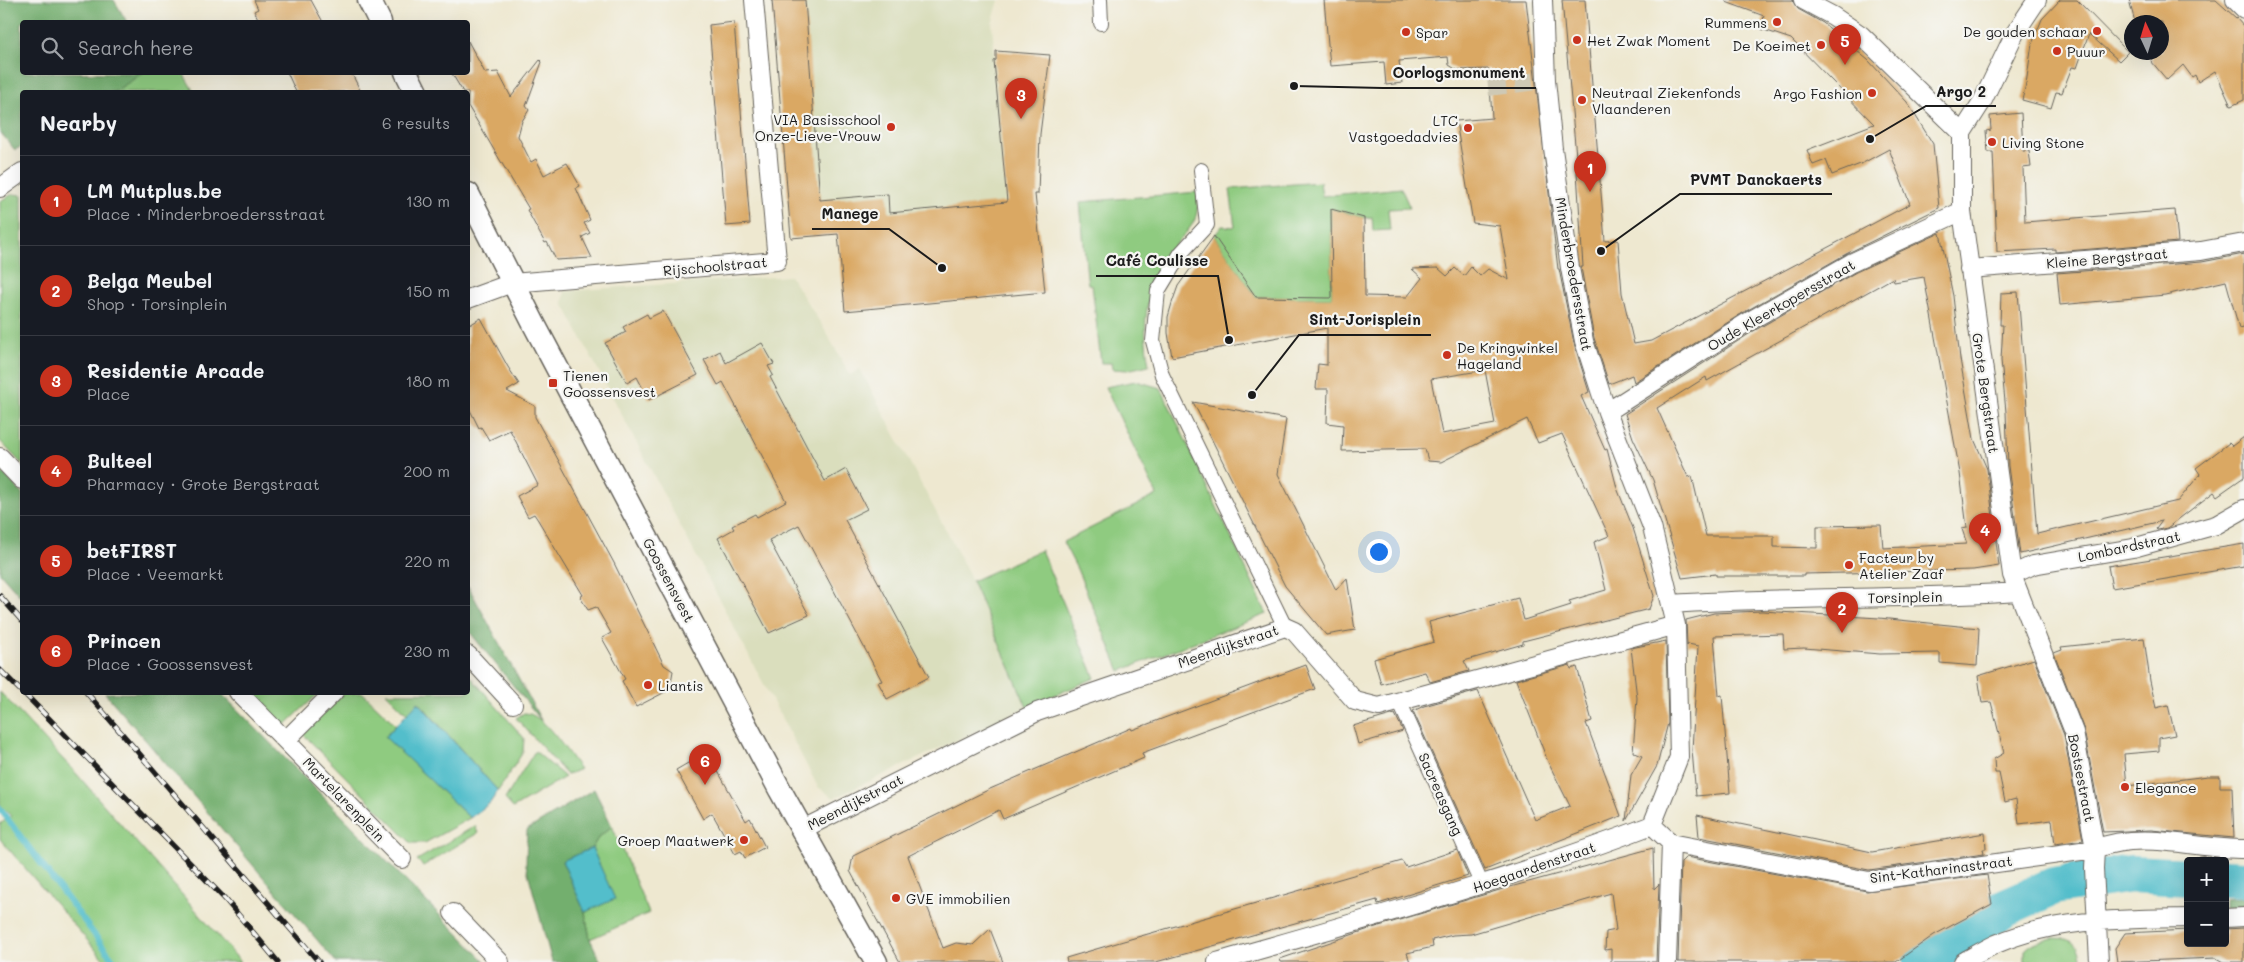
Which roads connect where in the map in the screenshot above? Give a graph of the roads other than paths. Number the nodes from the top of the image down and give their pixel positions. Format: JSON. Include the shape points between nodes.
{"nodes":[{"id":1,"x":369,"y":0,"type":"edge"},
{"id":2,"x":754,"y":0,"type":"edge"},
{"id":3,"x":1100,"y":0,"type":"edge"},
{"id":4,"x":1543,"y":0,"type":"edge"},
{"id":5,"x":1804,"y":0,"type":"edge"},
{"id":6,"x":2037,"y":0,"type":"edge"},
{"id":7,"x":2235,"y":0,"type":"edge"},
{"id":8,"x":2244,"y":9,"type":"edge"},
{"id":9,"x":379,"y":20,"type":"edge"},
{"id":10,"x":1101,"y":23,"type":"dead end"},
{"id":11,"x":408,"y":75,"type":"edge"},
{"id":12,"x":415,"y":90,"type":"edge"},
{"id":13,"x":1962,"y":133,"type":"junction"},
{"id":14,"x":1201,"y":170,"type":"dead end"},
{"id":15,"x":20,"y":174,"type":"edge"},
{"id":16,"x":0,"y":188,"type":"edge"},
{"id":17,"x":470,"y":198,"type":"edge"},
{"id":18,"x":1962,"y":211,"type":"junction"},
{"id":19,"x":2244,"y":243,"type":"edge"},
{"id":20,"x":1969,"y":269,"type":"junction"},
{"id":21,"x":512,"y":283,"type":"junction"},
{"id":22,"x":470,"y":298,"type":"edge"},
{"id":23,"x":1607,"y":412,"type":"junction"},
{"id":24,"x":0,"y":457,"type":"edge"},
{"id":25,"x":20,"y":478,"type":"edge"},
{"id":26,"x":2244,"y":509,"type":"edge"},
{"id":27,"x":2015,"y":584,"type":"junction"},
{"id":28,"x":1671,"y":604,"type":"junction"},
{"id":29,"x":1676,"y":625,"type":"junction"},
{"id":30,"x":1285,"y":627,"type":"junction"},
{"id":31,"x":470,"y":657,"type":"edge"},
{"id":32,"x":241,"y":695,"type":"edge"},
{"id":33,"x":331,"y":695,"type":"edge"},
{"id":34,"x":1400,"y":703,"type":"junction"},
{"id":35,"x":513,"y":704,"type":"dead end"},
{"id":36,"x":286,"y":740,"type":"junction"},
{"id":37,"x":1652,"y":825,"type":"junction"},
{"id":38,"x":801,"y":830,"type":"junction"},
{"id":39,"x":1670,"y":843,"type":"junction"},
{"id":40,"x":2095,"y":849,"type":"junction"},
{"id":41,"x":2244,"y":849,"type":"edge"},
{"id":42,"x":402,"y":859,"type":"dead end"},
{"id":43,"x":1482,"y":885,"type":"junction"},
{"id":44,"x":455,"y":916,"type":"dead end"},
{"id":45,"x":2244,"y":917,"type":"edge"},
{"id":46,"x":2184,"y":918,"type":"edge"},
{"id":47,"x":2229,"y":918,"type":"edge"},
{"id":48,"x":2098,"y":920,"type":"junction"},
{"id":49,"x":500,"y":962,"type":"edge"},
{"id":50,"x":876,"y":962,"type":"edge"},
{"id":51,"x":1217,"y":962,"type":"edge"},
{"id":52,"x":1667,"y":962,"type":"edge"},
{"id":53,"x":1963,"y":962,"type":"edge"},
{"id":54,"x":2099,"y":962,"type":"edge"}],
"edges":[{"from":1,"to":9,"type":"street"},
{"from":2,"to":21,"type":"street","name":"Rijschoolstraat","via":[[776,261]]},
{"from":3,"to":10,"type":"street"},
{"from":4,"to":23,"type":"street","name":"Minderbroedersstraat","via":[[1546,80],[1570,268],[1584,341]]},
{"from":5,"to":13,"type":"street","via":[[1861,35]]},
{"from":6,"to":13,"type":"street","via":[[2015,32],[1983,100]]},
{"from":7,"to":8,"type":"street"},
{"from":11,"to":12,"type":"street"},
{"from":13,"to":18,"type":"street","name":"Grote Bergstraat"},
{"from":14,"to":30,"type":"street","via":[[1206,225],[1181,253],[1158,291],[1152,341],[1162,375]]},
{"from":15,"to":16,"type":"street"},
{"from":17,"to":21,"type":"street","name":"Goossensvest"},
{"from":18,"to":20,"type":"street","name":"Grote Bergstraat"},
{"from":18,"to":23,"type":"street","name":"Oude Kleerkopersstraat","via":[[1851,263],[1746,323]]},
{"from":19,"to":20,"type":"street","name":"Kleine Bergstraat","via":[[2201,251]]},
{"from":20,"to":27,"type":"street","name":"Grote Bergstraat"},
{"from":21,"to":22,"type":"street"},
{"from":21,"to":38,"type":"street","name":"Goossensvest"},
{"from":23,"to":28,"type":"street","name":"Minderbroedersstraat","via":[[1652,527]]},
{"from":24,"to":25,"type":"street"},
{"from":26,"to":27,"type":"street","name":"Lombardstraat","via":[[2216,525],[2133,548],[2033,565]]},
{"from":27,"to":28,"type":"street","name":"Torsinplein","via":[[1944,597]]},
{"from":27,"to":40,"type":"street","name":"Bostsestraat","via":[[2074,732]]},
{"from":28,"to":29,"type":"street","name":"Minderbroedersstraat"},
{"from":29,"to":34,"type":"street","name":"Meendijkstraat"},
{"from":29,"to":37,"type":"street","via":[[1680,757]]},
{"from":30,"to":34,"type":"street","name":"Meendijkstraat","via":[[1294,631],[1355,701],[1379,707]]},
{"from":30,"to":38,"type":"street","name":"Meendijkstraat","via":[[1038,712]]},
{"from":31,"to":35,"type":"street"},
{"from":32,"to":36,"type":"street","name":"Martelarenplein"},
{"from":33,"to":36,"type":"street"},
{"from":34,"to":43,"type":"street","name":"Sacreasgang"},
{"from":36,"to":42,"type":"street","name":"Martelarenplein"},
{"from":37,"to":39,"type":"street"},
{"from":37,"to":43,"type":"street","name":"Hoegaardenstraat"},
{"from":38,"to":50,"type":"street","name":"Goossensvest"},
{"from":39,"to":40,"type":"street","name":"Sint-Katharinastraat","via":[[1869,881]]},
{"from":39,"to":52,"type":"street"},
{"from":40,"to":41,"type":"street","name":"Sint-Katharinastraat","via":[[2110,843],[2140,840]]},
{"from":40,"to":48,"type":"street","name":"Bostsestraat"},
{"from":43,"to":51,"type":"street","name":"Hoegaardenstraat"},
{"from":44,"to":49,"type":"street"},
{"from":45,"to":47,"type":"street"},
{"from":46,"to":48,"type":"street"},
{"from":48,"to":53,"type":"street","via":[[2037,930],[1996,944]]},
{"from":48,"to":54,"type":"street","name":"Bostsestraat"}]}
